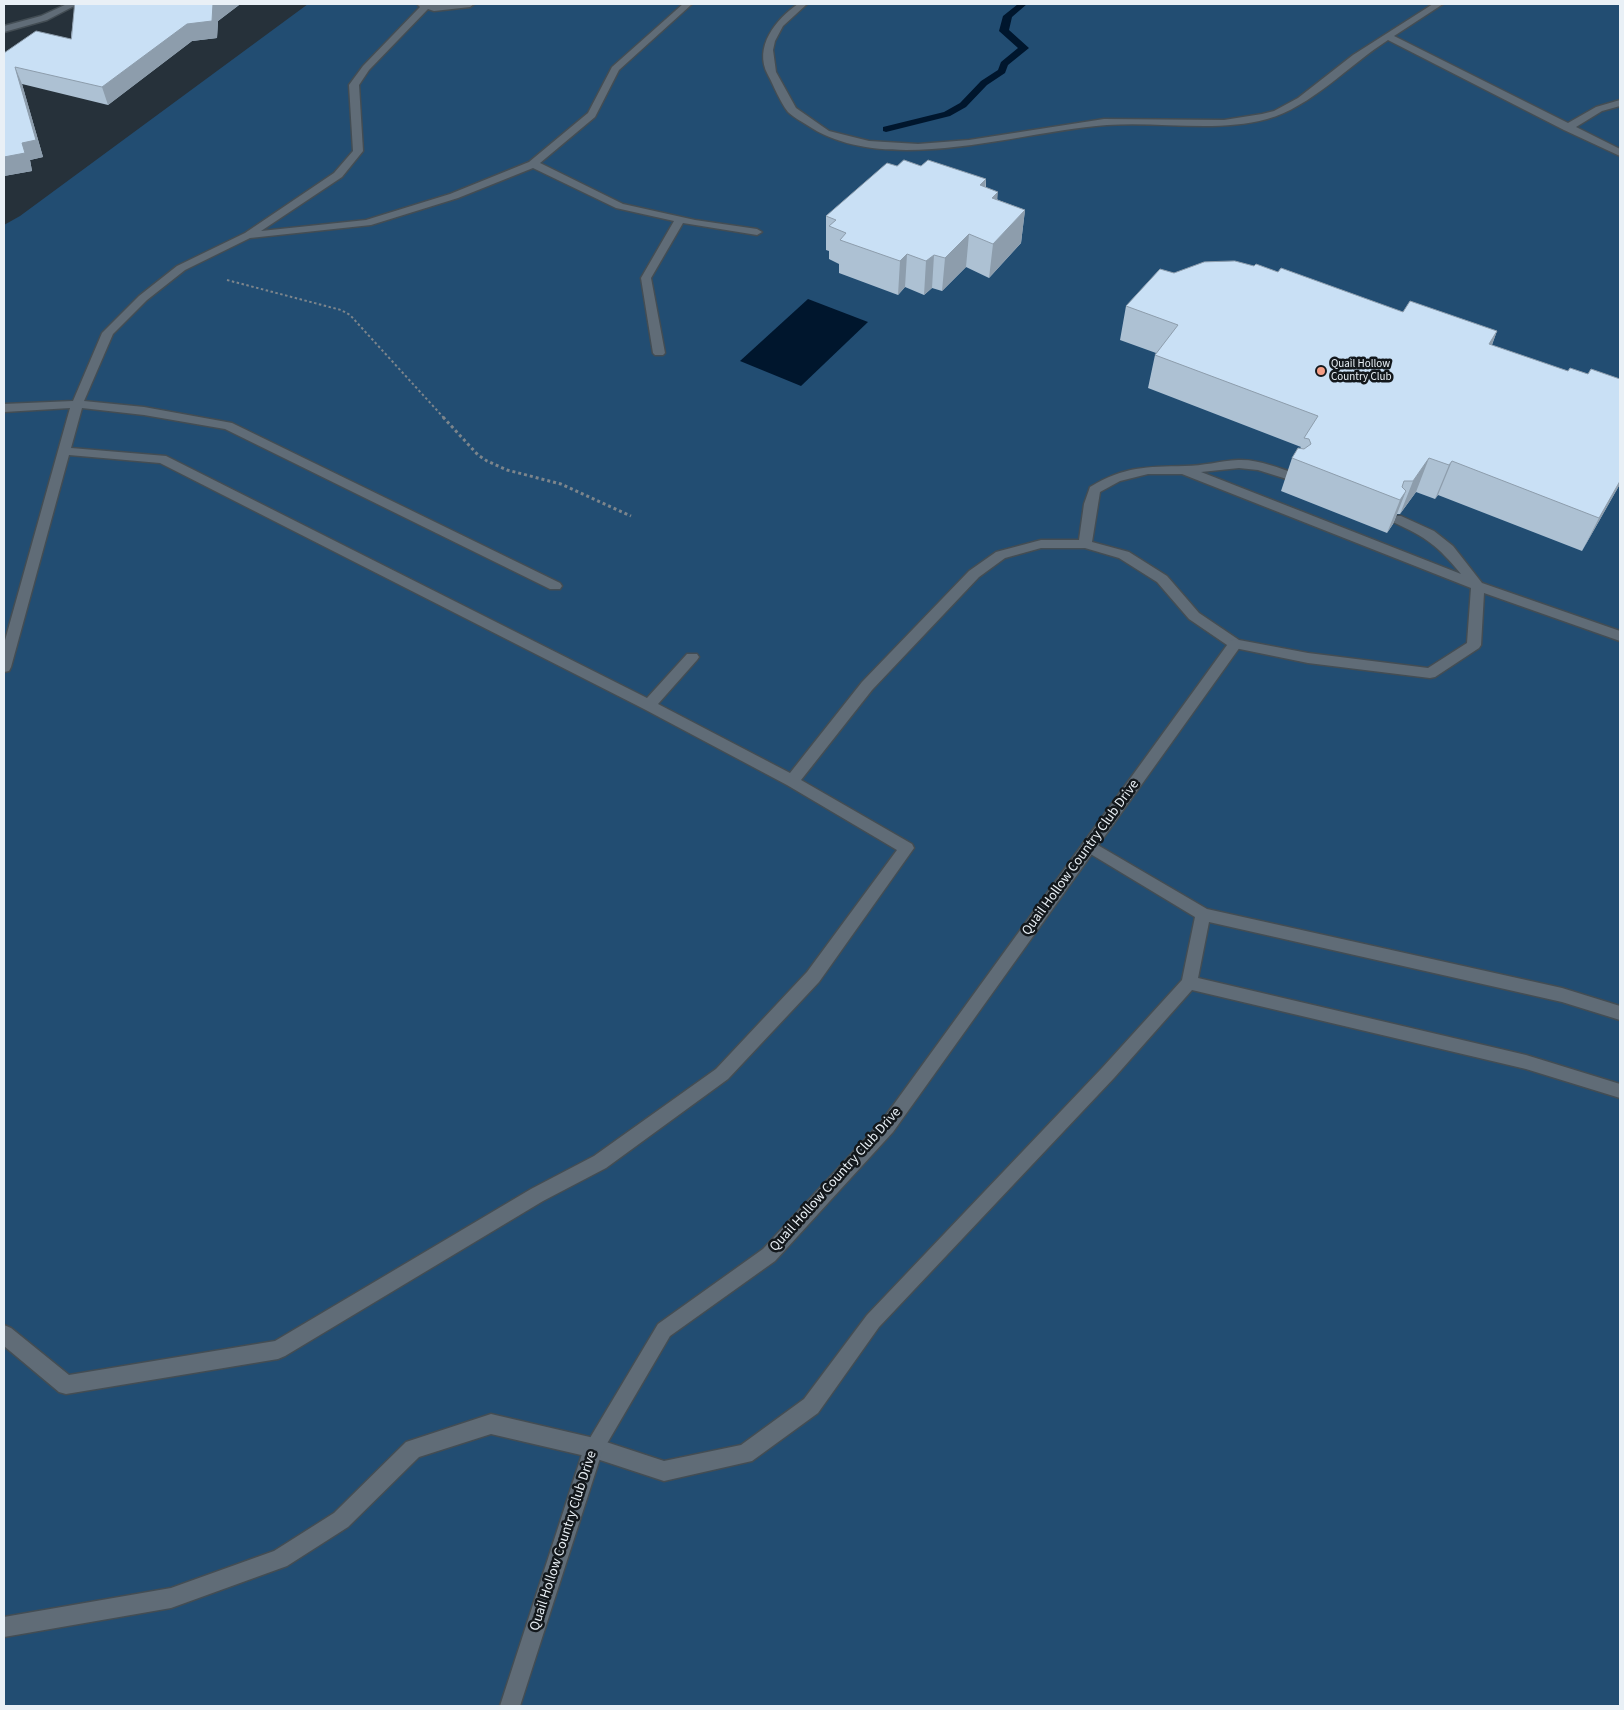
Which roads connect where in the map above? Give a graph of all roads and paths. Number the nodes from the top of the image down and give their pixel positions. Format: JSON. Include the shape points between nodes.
{"nodes":[{"id":1,"x":74,"y":4,"type":"edge"},
{"id":2,"x":470,"y":4,"type":"edge"},
{"id":3,"x":688,"y":4,"type":"edge"},
{"id":4,"x":803,"y":4,"type":"edge"},
{"id":5,"x":1439,"y":4,"type":"edge"},
{"id":6,"x":423,"y":5,"type":"edge"},
{"id":7,"x":4,"y":29,"type":"edge"},
{"id":8,"x":1389,"y":37,"type":"junction"},
{"id":9,"x":1620,"y":103,"type":"edge"},
{"id":10,"x":1567,"y":128,"type":"junction"},
{"id":11,"x":1620,"y":153,"type":"edge"},
{"id":12,"x":533,"y":164,"type":"junction"},
{"id":13,"x":680,"y":220,"type":"junction"},
{"id":14,"x":757,"y":232,"type":"dead end"},
{"id":15,"x":248,"y":235,"type":"junction"},
{"id":16,"x":181,"y":268,"type":"junction"},
{"id":17,"x":659,"y":353,"type":"dead end"},
{"id":18,"x":78,"y":404,"type":"junction"},
{"id":19,"x":4,"y":408,"type":"edge"},
{"id":20,"x":64,"y":451,"type":"junction"},
{"id":21,"x":1184,"y":470,"type":"junction"},
{"id":22,"x":1292,"y":477,"type":"edge"},
{"id":23,"x":632,"y":516,"type":"dead end"},
{"id":24,"x":1397,"y":519,"type":"edge"},
{"id":25,"x":1085,"y":544,"type":"junction"},
{"id":26,"x":555,"y":586,"type":"dead end"},
{"id":27,"x":1478,"y":586,"type":"junction"},
{"id":28,"x":1620,"y":636,"type":"edge"},
{"id":29,"x":1235,"y":644,"type":"junction"},
{"id":30,"x":692,"y":657,"type":"dead end"},
{"id":31,"x":4,"y":668,"type":"edge"},
{"id":32,"x":648,"y":705,"type":"junction"},
{"id":33,"x":792,"y":781,"type":"junction"},
{"id":34,"x":1089,"y":846,"type":"junction"},
{"id":35,"x":1202,"y":914,"type":"junction"},
{"id":36,"x":1189,"y":983,"type":"junction"},
{"id":37,"x":1620,"y":1013,"type":"edge"},
{"id":38,"x":1620,"y":1091,"type":"edge"},
{"id":39,"x":4,"y":1334,"type":"edge"},
{"id":40,"x":594,"y":1448,"type":"junction"},
{"id":41,"x":4,"y":1628,"type":"edge"},
{"id":42,"x":510,"y":1706,"type":"edge"}],
"edges":[{"from":1,"to":7,"type":"street","via":[[44,18]]},
{"from":2,"to":6,"type":"street","via":[[445,8]]},
{"from":3,"to":12,"type":"street","via":[[615,69],[592,115]]},
{"from":4,"to":8,"type":"street","via":[[790,12],[773,32],[769,64],[774,82],[784,99],[814,129],[834,138],[884,146],[953,144],[1106,122],[1234,122],[1264,117],[1310,96],[1357,57]]},
{"from":5,"to":8,"type":"street"},
{"from":6,"to":15,"type":"street","via":[[354,85],[358,151],[338,176]]},
{"from":8,"to":10,"type":"street"},
{"from":9,"to":10,"type":"street","via":[[1598,109]]},
{"from":10,"to":11,"type":"street"},
{"from":12,"to":13,"type":"street","via":[[620,206]]},
{"from":12,"to":15,"type":"street","via":[[454,196],[367,223]]},
{"from":13,"to":14,"type":"street"},
{"from":13,"to":17,"type":"street","via":[[646,278]]},
{"from":15,"to":16,"type":"street"},
{"from":16,"to":18,"type":"street","via":[[143,298],[108,333]]},
{"from":16,"to":23,"type":"path","via":[[341,310],[350,315],[487,462],[560,484]]},
{"from":18,"to":19,"type":"street"},
{"from":18,"to":20,"type":"street"},
{"from":18,"to":26,"type":"street","via":[[228,426]]},
{"from":20,"to":31,"type":"street"},
{"from":20,"to":32,"type":"street","via":[[162,459]]},
{"from":21,"to":22,"type":"street","via":[[1240,464],[1259,466]]},
{"from":21,"to":25,"type":"street","via":[[1132,472],[1094,490]]},
{"from":21,"to":27,"type":"street"},
{"from":24,"to":27,"type":"street","via":[[1429,534],[1448,549]]},
{"from":25,"to":29,"type":"street","via":[[1124,555],[1162,579],[1194,616]]},
{"from":25,"to":33,"type":"street","via":[[1041,544],[1001,555],[974,574],[867,686]]},
{"from":27,"to":28,"type":"street"},
{"from":27,"to":29,"type":"street","via":[[1474,645],[1430,673],[1308,658]]},
{"from":29,"to":34,"type":"street","name":"Quail Hollow Country Club Drive"},
{"from":30,"to":32,"type":"street"},
{"from":32,"to":33,"type":"street"},
{"from":33,"to":39,"type":"street","via":[[907,848],[813,977],[722,1074],[600,1162],[537,1195],[278,1350],[66,1385]]},
{"from":34,"to":35,"type":"street"},
{"from":34,"to":40,"type":"street","name":"Quail Hollow Country Club Drive","via":[[887,1127],[769,1255],[664,1330]]},
{"from":35,"to":36,"type":"street"},
{"from":35,"to":37,"type":"street","via":[[1562,994]]},
{"from":36,"to":38,"type":"street","via":[[1526,1062]]},
{"from":36,"to":40,"type":"street","via":[[873,1321],[811,1406],[745,1454],[664,1471]]},
{"from":40,"to":41,"type":"street","via":[[491,1424],[413,1449],[341,1520],[280,1559],[170,1598]]},
{"from":40,"to":42,"type":"street","name":"Quail Hollow Country Club Drive"}]}
